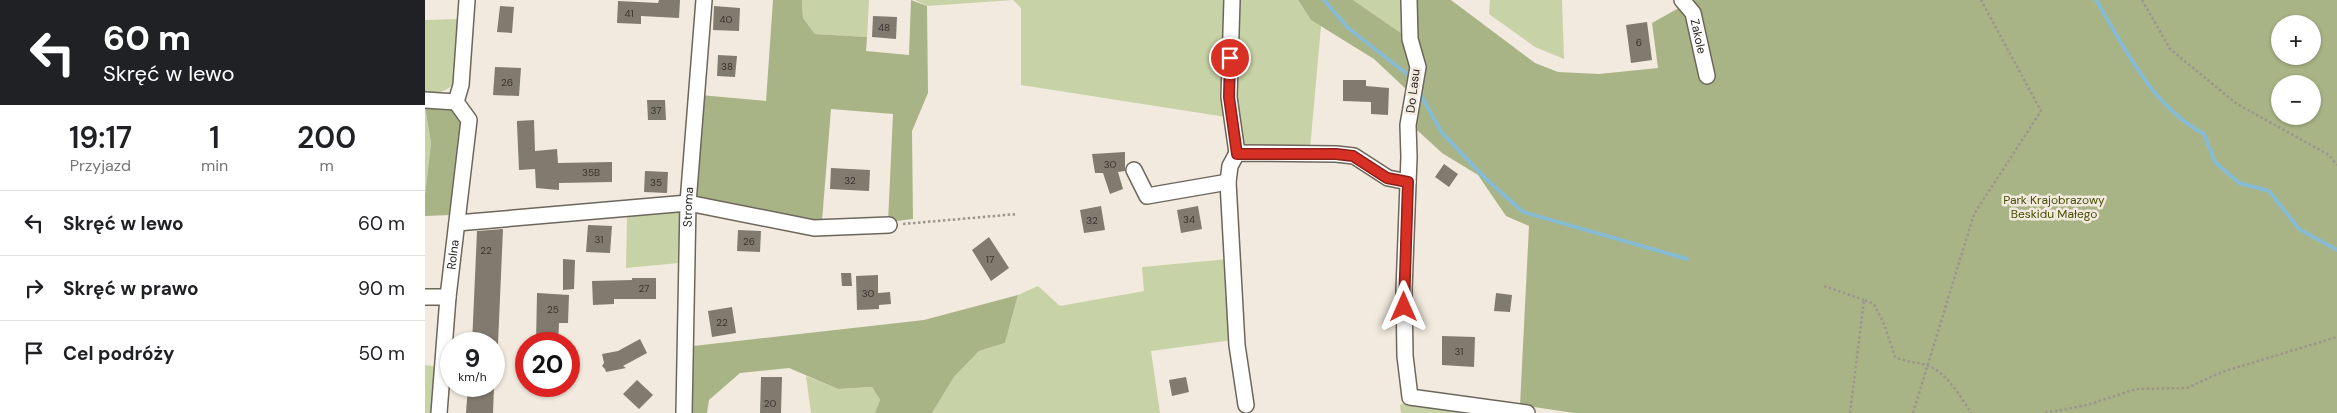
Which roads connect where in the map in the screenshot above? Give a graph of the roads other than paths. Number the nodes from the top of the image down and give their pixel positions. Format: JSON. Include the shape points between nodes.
{"nodes":[{"id":1,"x":467,"y":0,"type":"edge"},
{"id":2,"x":704,"y":0,"type":"edge"},
{"id":3,"x":1232,"y":0,"type":"edge"},
{"id":4,"x":1409,"y":0,"type":"edge"},
{"id":5,"x":1682,"y":0,"type":"edge"},
{"id":6,"x":1707,"y":76,"type":"dead end"},
{"id":7,"x":425,"y":100,"type":"edge"},
{"id":8,"x":456,"y":102,"type":"junction"},
{"id":9,"x":1237,"y":154,"type":"junction"},
{"id":10,"x":1134,"y":170,"type":"dead end"},
{"id":11,"x":1228,"y":182,"type":"junction"},
{"id":12,"x":1408,"y":182,"type":"junction"},
{"id":13,"x":688,"y":203,"type":"junction"},
{"id":14,"x":457,"y":223,"type":"junction"},
{"id":15,"x":889,"y":225,"type":"road end"},
{"id":16,"x":425,"y":297,"type":"edge"},
{"id":17,"x":448,"y":297,"type":"junction"},
{"id":18,"x":1246,"y":405,"type":"dead end"},
{"id":19,"x":1527,"y":412,"type":"edge"},
{"id":20,"x":439,"y":413,"type":"edge"},
{"id":21,"x":684,"y":413,"type":"edge"}],
"edges":[{"from":1,"to":8,"type":"street","via":[[461,85]]},
{"from":2,"to":13,"type":"street","name":"Stroma"},
{"from":3,"to":9,"type":"street","via":[[1229,97]]},
{"from":4,"to":12,"type":"street","name":"Do Lasu","via":[[1410,39],[1418,67],[1409,125]]},
{"from":5,"to":6,"type":"street","name":"Zakole","via":[[1693,13]]},
{"from":7,"to":8,"type":"street"},
{"from":8,"to":14,"type":"street","name":"Rolna","via":[[469,120]]},
{"from":9,"to":11,"type":"street","via":[[1230,166]]},
{"from":9,"to":12,"type":"street","via":[[1353,156],[1387,178]]},
{"from":10,"to":11,"type":"street","via":[[1147,196]]},
{"from":11,"to":18,"type":"street","via":[[1237,345]]},
{"from":12,"to":19,"type":"street","name":"Do Lasu","via":[[1404,290],[1405,356],[1410,397]]},
{"from":13,"to":14,"type":"street"},
{"from":13,"to":15,"type":"street","via":[[814,228]]},
{"from":13,"to":21,"type":"street","name":"Stroma"},
{"from":14,"to":17,"type":"street","name":"Rolna"},
{"from":16,"to":17,"type":"street"},
{"from":17,"to":20,"type":"street","name":"Rolna"}]}
